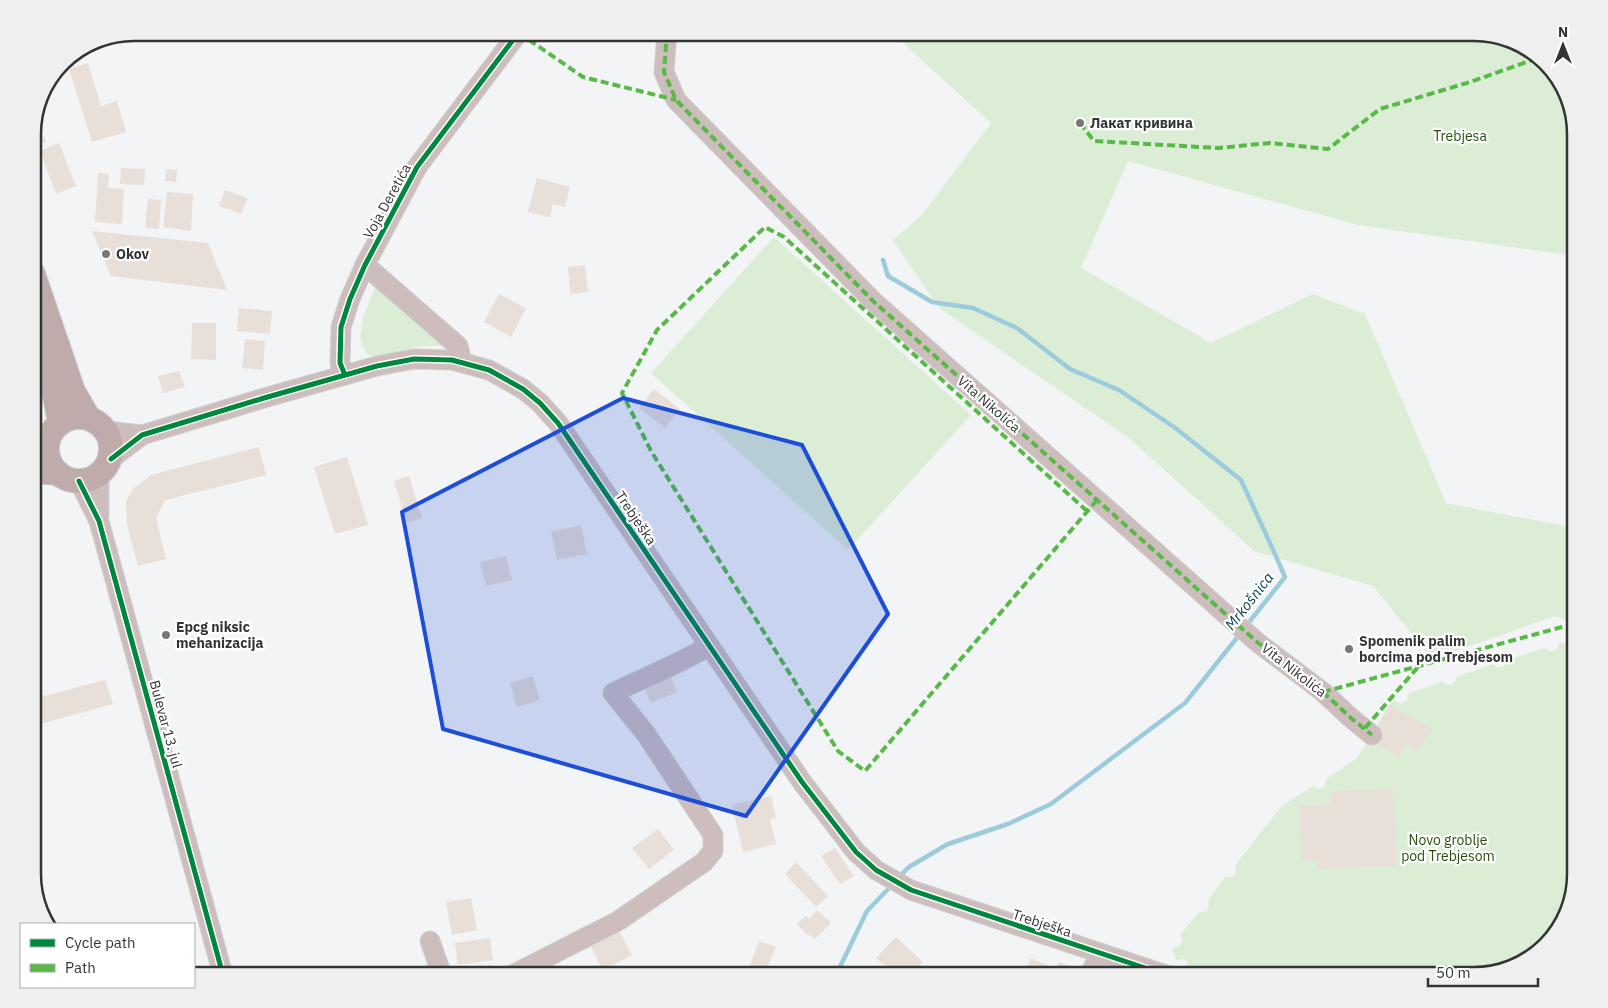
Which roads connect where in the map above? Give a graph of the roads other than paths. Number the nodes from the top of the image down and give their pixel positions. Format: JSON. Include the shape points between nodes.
{"nodes":[{"id":1,"x":512,"y":41,"type":"edge"},
{"id":2,"x":666,"y":41,"type":"edge"},
{"id":3,"x":365,"y":264,"type":"junction"},
{"id":4,"x":41,"y":297,"type":"edge"},
{"id":5,"x":41,"y":348,"type":"edge"},
{"id":6,"x":462,"y":362,"type":"junction"},
{"id":7,"x":345,"y":376,"type":"junction"},
{"id":8,"x":88,"y":417,"type":"junction"},
{"id":9,"x":107,"y":431,"type":"junction"},
{"id":10,"x":47,"y":436,"type":"edge"},
{"id":11,"x":142,"y":436,"type":"junction"},
{"id":12,"x":41,"y":471,"type":"edge"},
{"id":13,"x":87,"y":472,"type":"junction"},
{"id":14,"x":709,"y":646,"type":"junction"},
{"id":15,"x":1372,"y":735,"type":"dead end"},
{"id":16,"x":430,"y":941,"type":"dead end"},
{"id":17,"x":1101,"y":954,"type":"junction"},
{"id":18,"x":221,"y":967,"type":"edge"},
{"id":19,"x":439,"y":967,"type":"edge"},
{"id":20,"x":529,"y":967,"type":"edge"},
{"id":21,"x":1094,"y":967,"type":"edge"},
{"id":22,"x":1139,"y":967,"type":"edge"}],
"edges":[{"from":1,"to":3,"type":"street","name":"Voja Deretića","via":[[417,167]]},
{"from":2,"to":15,"type":"street","name":"Vita Nikolića","via":[[664,72],[676,100],[879,307],[1257,642],[1323,692]]},
{"from":3,"to":6,"type":"street","via":[[458,346]]},
{"from":3,"to":7,"type":"street","name":"Voja Deretića","via":[[341,327],[340,363]]},
{"from":4,"to":8,"type":"main road","via":[[73,391]]},
{"from":5,"to":10,"type":"main road","via":[[55,397]]},
{"from":6,"to":7,"type":"street","name":"Trebješka","via":[[414,359]]},
{"from":6,"to":14,"type":"street","name":"Trebješka","via":[[514,382],[550,412]]},
{"from":7,"to":11,"type":"street","name":"Trebješka"},
{"from":8,"to":9,"type":"main road"},
{"from":8,"to":10,"type":"main road","via":[[69,418]]},
{"from":9,"to":11,"type":"street"},
{"from":9,"to":13,"type":"main road","via":[[112,449]]},
{"from":10,"to":13,"type":"main road","via":[[52,466]]},
{"from":11,"to":13,"type":"street"},
{"from":12,"to":13,"type":"main road"},
{"from":13,"to":18,"type":"street","name":"Bulevar 13. jul"},
{"from":14,"to":17,"type":"street","name":"Trebješka","via":[[802,782],[856,852],[876,870],[911,890]]},
{"from":14,"to":20,"type":"street","via":[[613,693],[646,734],[713,835],[713,851],[704,862],[618,921]]},
{"from":16,"to":19,"type":"street"},
{"from":17,"to":21,"type":"street"},
{"from":17,"to":22,"type":"street","name":"Trebješka"}]}
